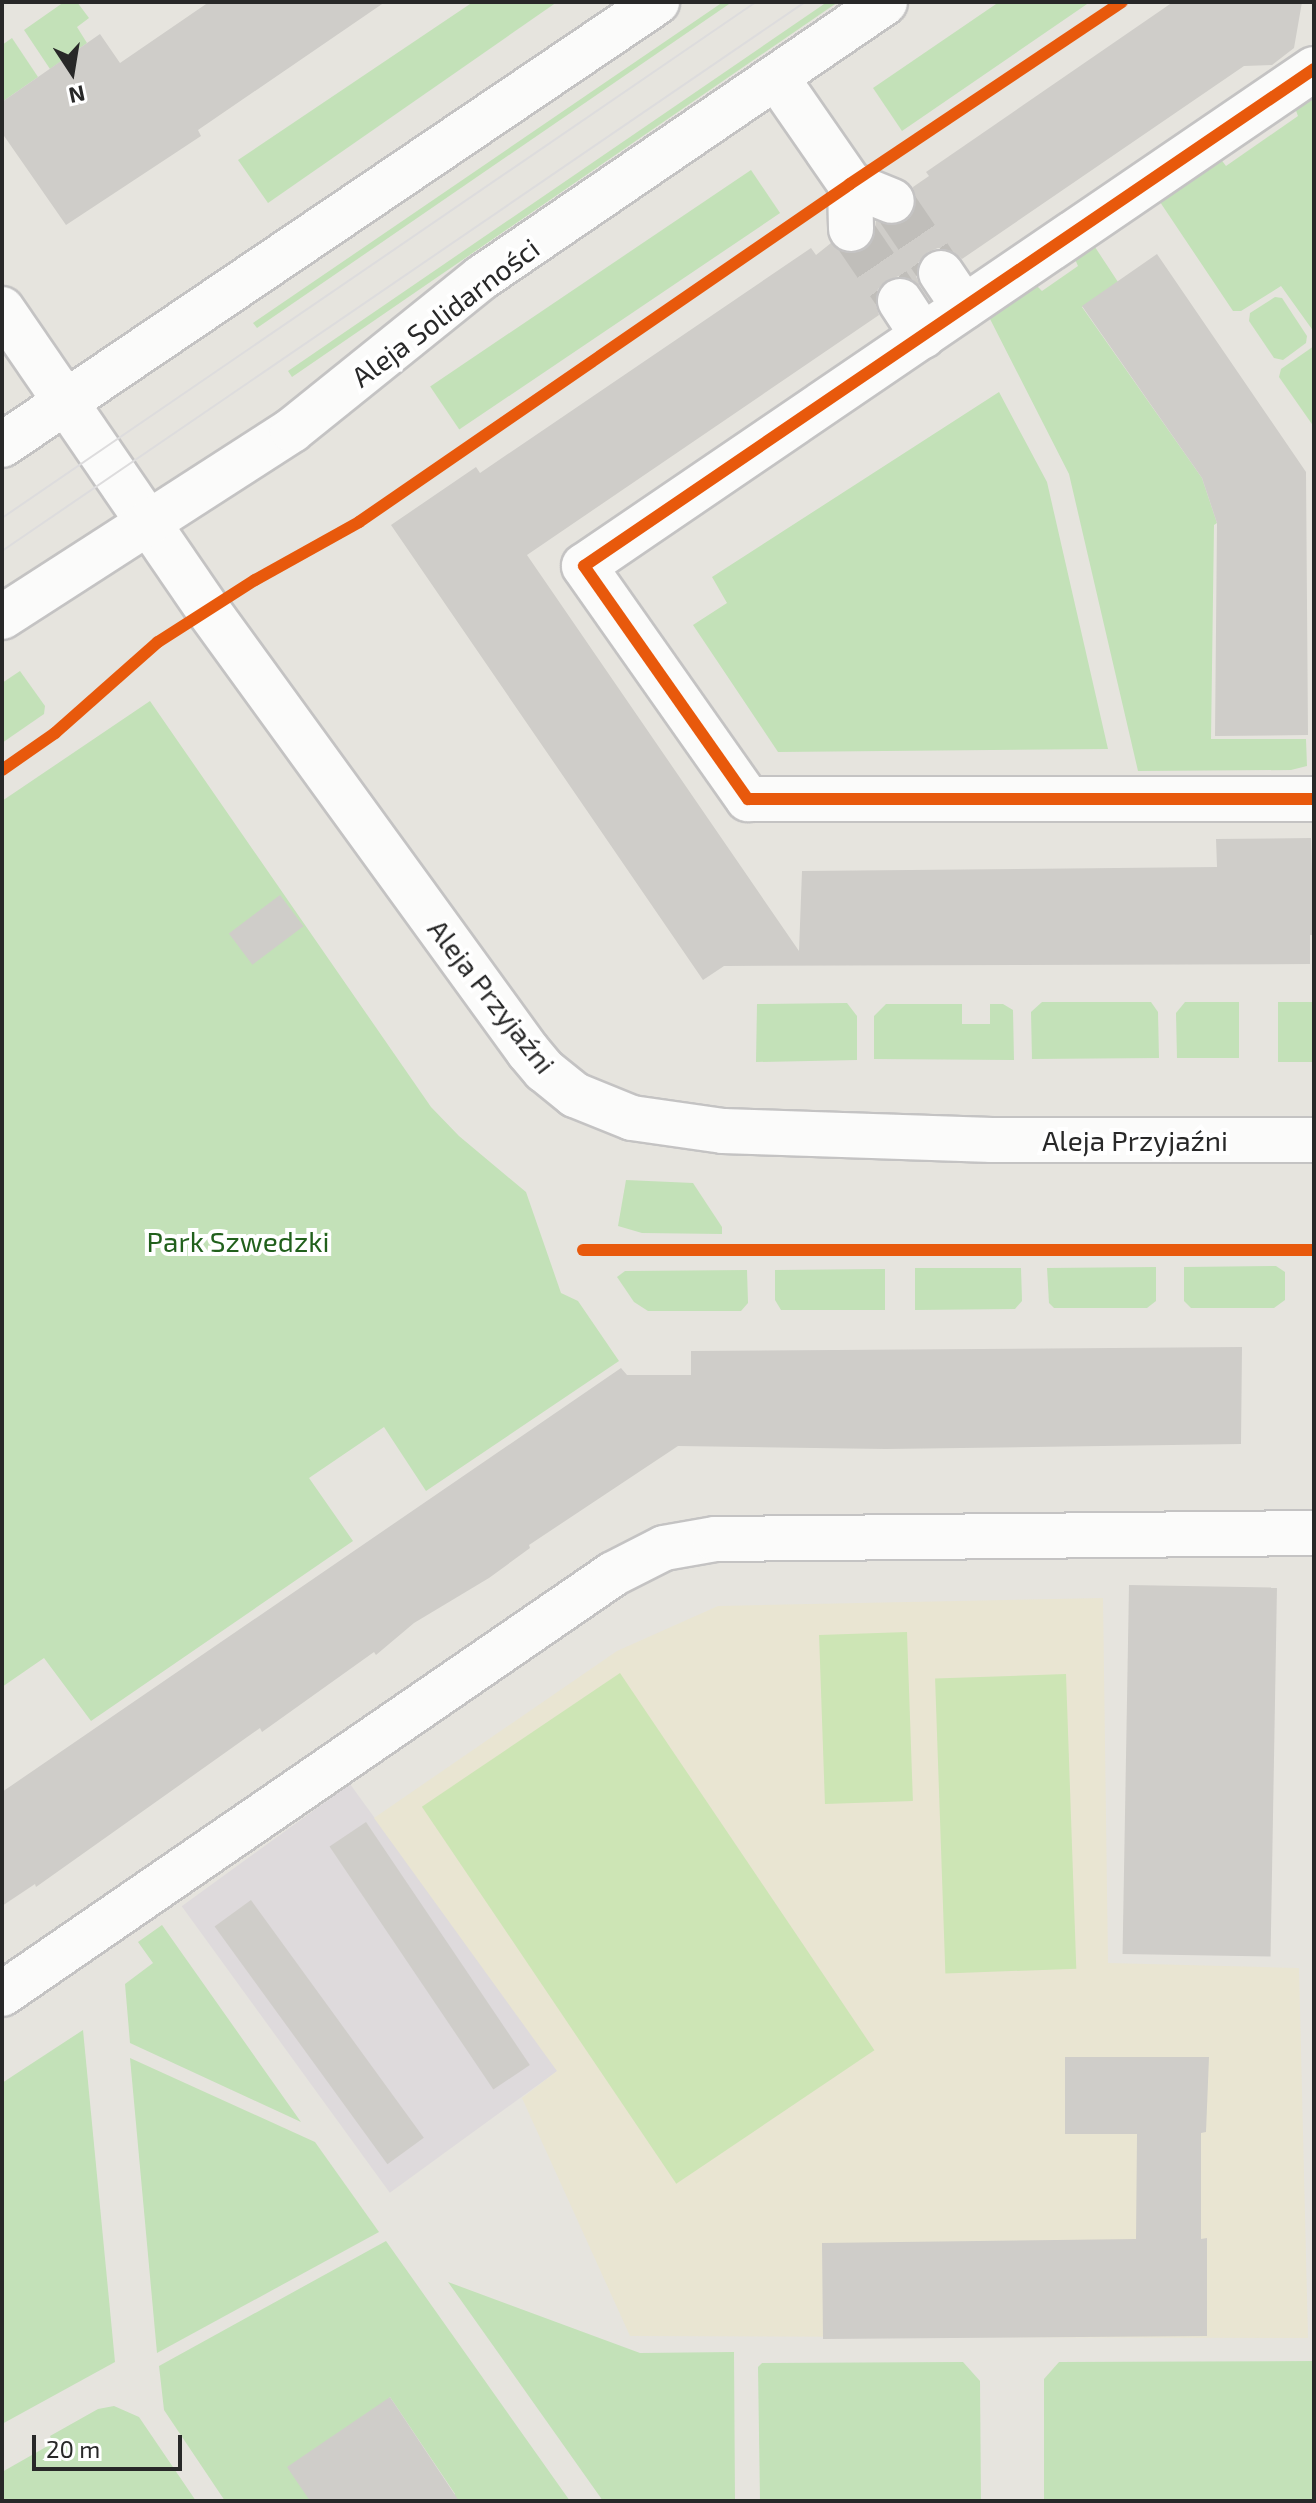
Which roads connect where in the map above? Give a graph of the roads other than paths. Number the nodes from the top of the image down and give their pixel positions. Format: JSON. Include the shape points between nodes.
{"nodes":[{"id":1,"x":657,"y":2,"type":"edge"},
{"id":2,"x":885,"y":2,"type":"edge"},
{"id":3,"x":1314,"y":69,"type":"edge"},
{"id":4,"x":776,"y":77,"type":"junction"},
{"id":5,"x":850,"y":184,"type":"junction"},
{"id":6,"x":892,"y":201,"type":"tunnel mouth"},
{"id":7,"x":851,"y":229,"type":"tunnel mouth"},
{"id":8,"x":2,"y":309,"type":"edge"},
{"id":9,"x":66,"y":402,"type":"junction"},
{"id":10,"x":2,"y":445,"type":"edge"},
{"id":11,"x":147,"y":522,"type":"junction"},
{"id":12,"x":2,"y":617,"type":"edge"},
{"id":13,"x":1314,"y":799,"type":"edge"},
{"id":14,"x":1314,"y":1140,"type":"edge"},
{"id":15,"x":1314,"y":1533,"type":"edge"},
{"id":16,"x":2,"y":1994,"type":"edge"}],
"edges":[{"from":1,"to":9,"type":"street"},
{"from":2,"to":4,"type":"street","name":"Aleja Solidarności"},
{"from":3,"to":13,"type":"street","via":[[953,290],[584,566],[748,799]]},
{"from":4,"to":5,"type":"street"},
{"from":4,"to":11,"type":"street","name":"Aleja Solidarności","via":[[481,278],[292,430]]},
{"from":5,"to":6,"type":"street"},
{"from":5,"to":7,"type":"street"},
{"from":8,"to":9,"type":"street","name":"Aleja Przyjaźni"},
{"from":9,"to":10,"type":"street"},
{"from":9,"to":11,"type":"street","name":"Aleja Przyjaźni"},
{"from":11,"to":12,"type":"street","name":"Aleja Solidarności"},
{"from":11,"to":14,"type":"street","name":"Aleja Przyjaźni","via":[[528,1051],[575,1095],[632,1118],[723,1131],[992,1140]]},
{"from":15,"to":16,"type":"street","via":[[715,1539],[664,1548],[613,1574]]}]}
